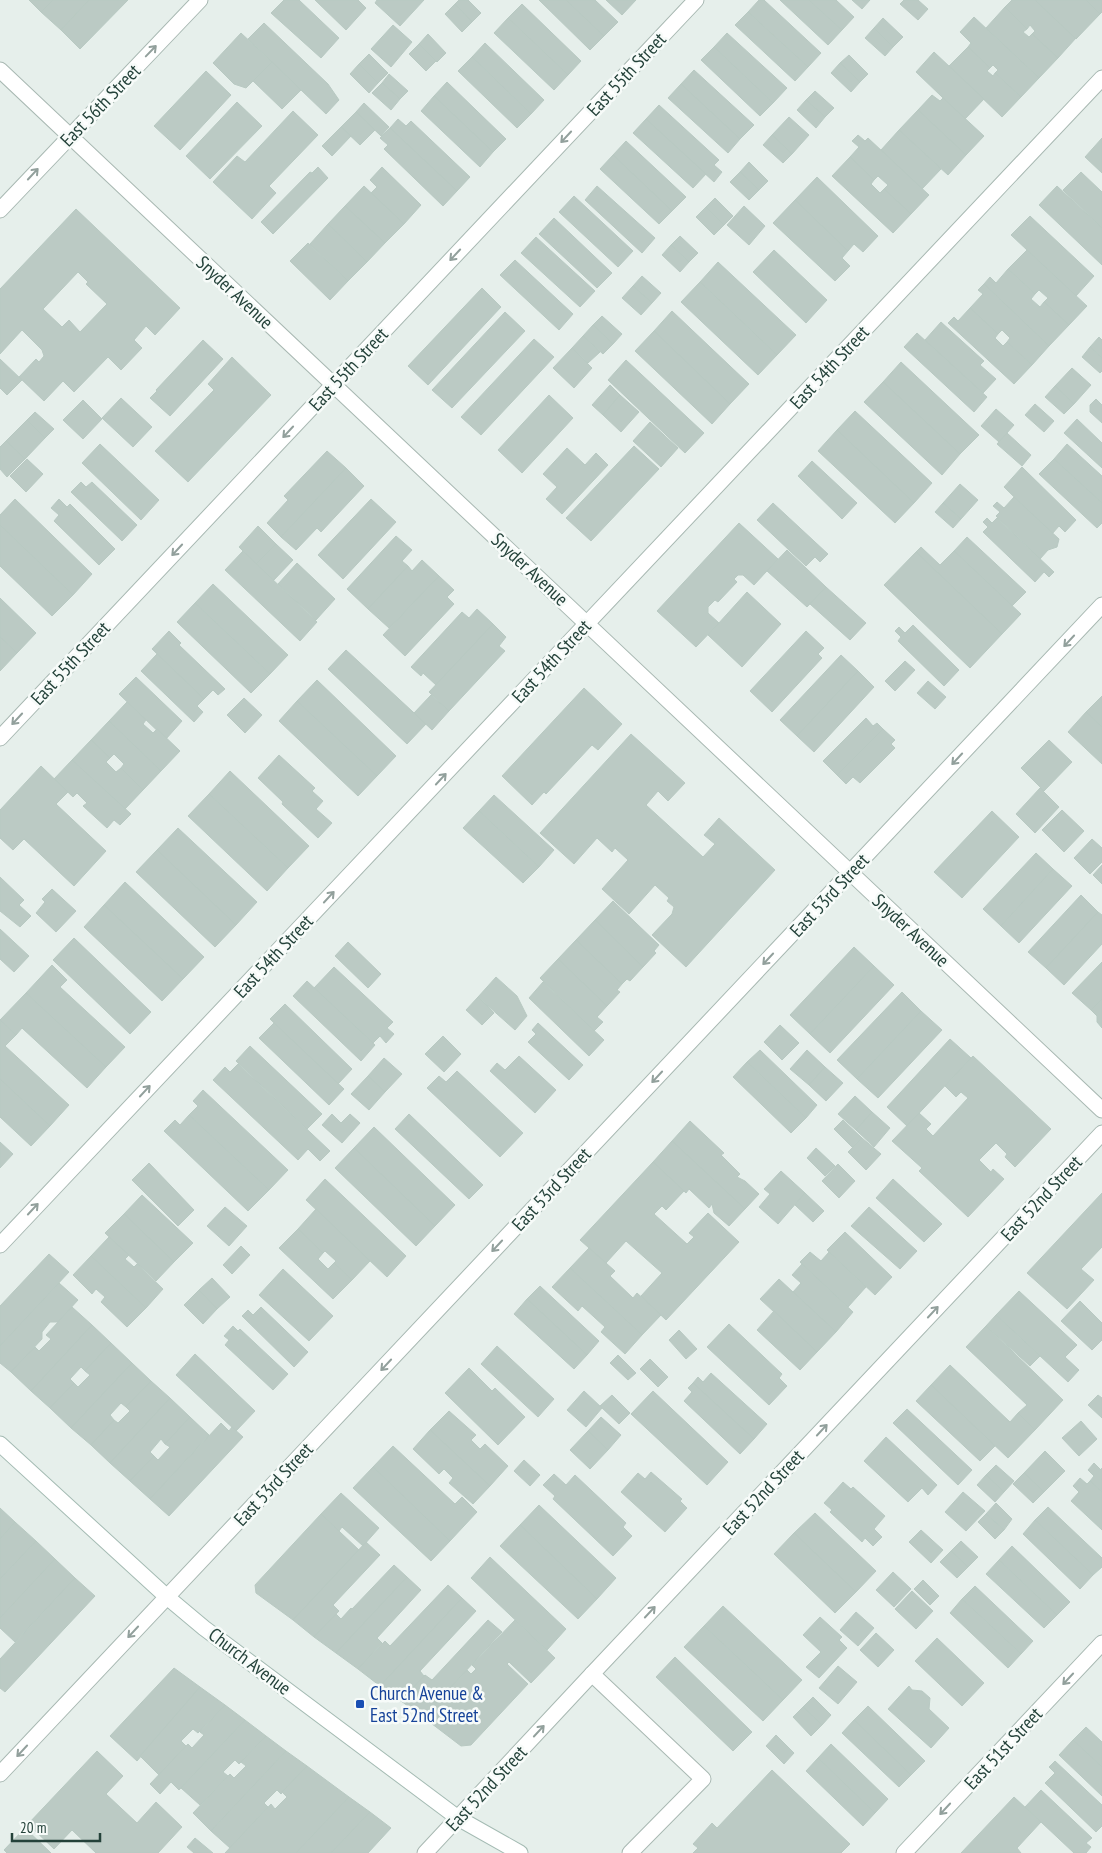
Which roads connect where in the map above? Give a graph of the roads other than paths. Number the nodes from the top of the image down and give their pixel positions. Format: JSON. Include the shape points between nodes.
{"nodes":[{"id":1,"x":200,"y":0,"type":"edge"},
{"id":2,"x":696,"y":0,"type":"edge"},
{"id":3,"x":0,"y":70,"type":"edge"},
{"id":4,"x":1102,"y":78,"type":"edge"},
{"id":5,"x":69,"y":137,"type":"junction"},
{"id":6,"x":0,"y":210,"type":"edge"},
{"id":7,"x":334,"y":384,"type":"junction"},
{"id":8,"x":1102,"y":605,"type":"edge"},
{"id":9,"x":587,"y":624,"type":"junction"},
{"id":10,"x":0,"y":738,"type":"edge"},
{"id":11,"x":850,"y":872,"type":"junction"},
{"id":12,"x":1102,"y":1110,"type":"edge"},
{"id":13,"x":1102,"y":1133,"type":"edge"},
{"id":14,"x":0,"y":1245,"type":"edge"},
{"id":15,"x":0,"y":1444,"type":"edge"},
{"id":16,"x":167,"y":1597,"type":"junction"},
{"id":17,"x":1102,"y":1643,"type":"edge"},
{"id":18,"x":592,"y":1674,"type":"junction"},
{"id":19,"x":0,"y":1774,"type":"edge"},
{"id":20,"x":458,"y":1818,"type":"junction"},
{"id":21,"x":425,"y":1853,"type":"edge"},
{"id":22,"x":520,"y":1853,"type":"edge"},
{"id":23,"x":630,"y":1853,"type":"edge"},
{"id":24,"x":904,"y":1853,"type":"edge"}],
"edges":[{"from":5,"to":1,"type":"street","name":"East 56th Street","one_way":true},
{"from":2,"to":7,"type":"street","name":"East 55th Street","one_way":true},
{"from":3,"to":5,"type":"street","name":"Snyder Avenue"},
{"from":4,"to":9,"type":"street","name":"East 54th Street"},
{"from":6,"to":5,"type":"street","name":"East 56th Street","one_way":true},
{"from":5,"to":7,"type":"street","name":"Snyder Avenue"},
{"from":7,"to":9,"type":"street","name":"Snyder Avenue"},
{"from":7,"to":10,"type":"street","name":"East 55th Street","one_way":true},
{"from":8,"to":11,"type":"street","name":"East 53rd Street","one_way":true},
{"from":9,"to":11,"type":"street","name":"Snyder Avenue"},
{"from":14,"to":9,"type":"street","name":"East 54th Street","one_way":true},
{"from":11,"to":12,"type":"street","name":"Snyder Avenue"},
{"from":11,"to":16,"type":"street","name":"East 53rd Street","one_way":true},
{"from":18,"to":13,"type":"street","name":"East 52nd Street","one_way":true},
{"from":15,"to":16,"type":"street","name":"Church Avenue"},
{"from":16,"to":19,"type":"street","name":"East 53rd Street","one_way":true},
{"from":16,"to":20,"type":"street","name":"Church Avenue"},
{"from":17,"to":24,"type":"street","name":"East 51st Street","one_way":true},
{"from":20,"to":18,"type":"street","name":"East 52nd Street","one_way":true},
{"from":18,"to":23,"type":"street","via":[[703,1779]]},
{"from":20,"to":21,"type":"street","name":"East 52nd Street"},
{"from":20,"to":22,"type":"street","name":"Church Avenue"}]}
